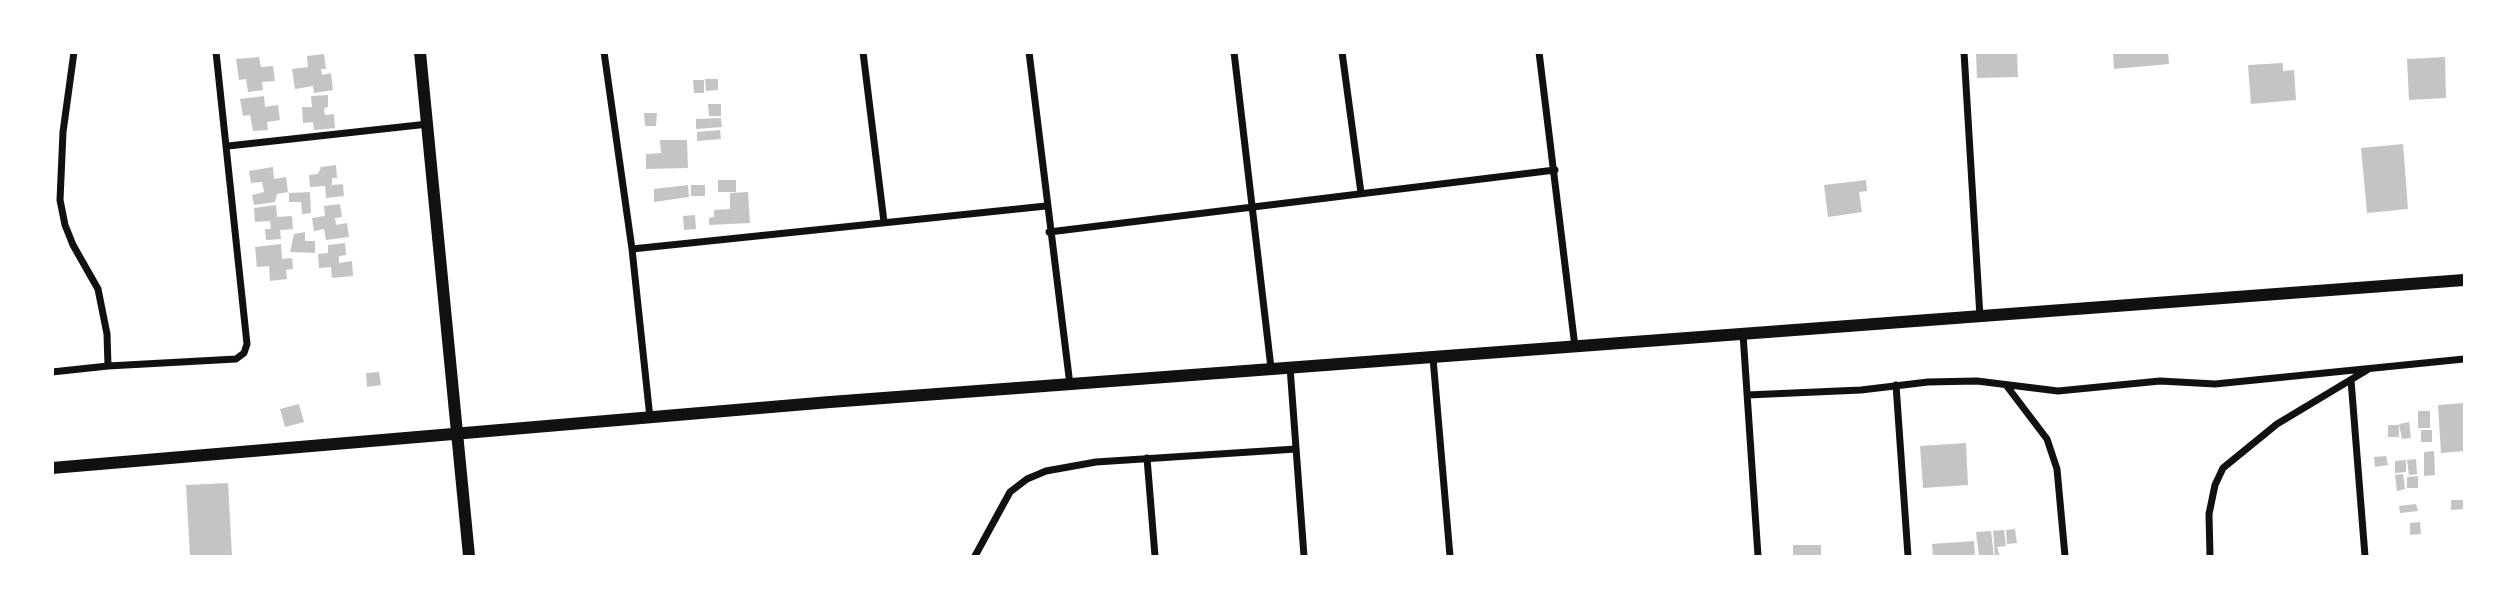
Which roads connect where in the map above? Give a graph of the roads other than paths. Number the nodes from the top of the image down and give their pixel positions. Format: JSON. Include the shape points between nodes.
{"nodes":[{"id":1,"x":75,"y":52,"type":"edge"},
{"id":2,"x":216,"y":52,"type":"edge"},
{"id":3,"x":420,"y":52,"type":"edge"},
{"id":4,"x":604,"y":52,"type":"edge"},
{"id":5,"x":863,"y":52,"type":"edge"},
{"id":6,"x":1029,"y":52,"type":"edge"},
{"id":7,"x":1234,"y":52,"type":"edge"},
{"id":8,"x":1342,"y":52,"type":"edge"},
{"id":9,"x":1539,"y":52,"type":"edge"},
{"id":10,"x":1964,"y":52,"type":"edge"},
{"id":11,"x":428,"y":124,"type":"junction"},
{"id":12,"x":228,"y":146,"type":"junction"},
{"id":13,"x":1555,"y":170,"type":"junction"},
{"id":14,"x":1361,"y":193,"type":"junction"},
{"id":15,"x":1046,"y":206,"type":"junction"},
{"id":16,"x":1253,"y":206,"type":"junction"},
{"id":17,"x":884,"y":222,"type":"junction"},
{"id":18,"x":1049,"y":232,"type":"junction"},
{"id":19,"x":632,"y":250,"type":"junction"},
{"id":20,"x":2465,"y":280,"type":"edge"},
{"id":21,"x":1980,"y":317,"type":"junction"},
{"id":22,"x":1743,"y":334,"type":"junction"},
{"id":23,"x":1575,"y":347,"type":"junction"},
{"id":24,"x":1433,"y":358,"type":"junction"},
{"id":25,"x":2465,"y":359,"type":"edge"},
{"id":26,"x":108,"y":366,"type":"junction"},
{"id":27,"x":1290,"y":367,"type":"junction"},
{"id":28,"x":2371,"y":368,"type":"junction"},
{"id":29,"x":1271,"y":369,"type":"junction"},
{"id":30,"x":52,"y":372,"type":"edge"},
{"id":31,"x":2351,"y":380,"type":"junction"},
{"id":32,"x":1070,"y":385,"type":"junction"},
{"id":33,"x":1896,"y":385,"type":"junction"},
{"id":34,"x":2007,"y":385,"type":"junction"},
{"id":35,"x":1747,"y":395,"type":"junction"},
{"id":36,"x":650,"y":418,"type":"junction"},
{"id":37,"x":458,"y":436,"type":"junction"},
{"id":38,"x":1296,"y":449,"type":"junction"},
{"id":39,"x":1147,"y":458,"type":"junction"},
{"id":40,"x":52,"y":468,"type":"edge"},
{"id":41,"x":469,"y":556,"type":"edge"},
{"id":42,"x":975,"y":556,"type":"edge"},
{"id":43,"x":1155,"y":556,"type":"edge"},
{"id":44,"x":1304,"y":556,"type":"edge"},
{"id":45,"x":1450,"y":556,"type":"edge"},
{"id":46,"x":1758,"y":556,"type":"edge"},
{"id":47,"x":1908,"y":556,"type":"edge"},
{"id":48,"x":2065,"y":556,"type":"edge"},
{"id":49,"x":2210,"y":556,"type":"edge"},
{"id":50,"x":2365,"y":556,"type":"edge"}],
"edges":[{"from":1,"to":26,"type":"street","via":[[63,132],[60,200],[73,245],[98,289]]},
{"from":2,"to":12,"type":"street"},
{"from":3,"to":11,"type":"street"},
{"from":4,"to":19,"type":"street"},
{"from":5,"to":17,"type":"street"},
{"from":6,"to":15,"type":"street"},
{"from":7,"to":16,"type":"street"},
{"from":8,"to":14,"type":"street"},
{"from":9,"to":13,"type":"street"},
{"from":10,"to":21,"type":"street"},
{"from":11,"to":12,"type":"street"},
{"from":11,"to":37,"type":"street"},
{"from":12,"to":26,"type":"street","via":[[247,344],[244,353],[236,359]]},
{"from":13,"to":14,"type":"street"},
{"from":13,"to":23,"type":"street"},
{"from":14,"to":16,"type":"street"},
{"from":15,"to":17,"type":"street"},
{"from":15,"to":18,"type":"street"},
{"from":16,"to":18,"type":"street"},
{"from":16,"to":29,"type":"street"},
{"from":17,"to":19,"type":"street"},
{"from":18,"to":32,"type":"street"},
{"from":19,"to":36,"type":"street"},
{"from":20,"to":21,"type":"street"},
{"from":21,"to":22,"type":"street"},
{"from":22,"to":23,"type":"street"},
{"from":22,"to":35,"type":"street"},
{"from":23,"to":24,"type":"street"},
{"from":24,"to":27,"type":"street"},
{"from":24,"to":45,"type":"street"},
{"from":25,"to":28,"type":"street"},
{"from":26,"to":30,"type":"street"},
{"from":27,"to":29,"type":"street"},
{"from":27,"to":38,"type":"street"},
{"from":28,"to":31,"type":"street"},
{"from":28,"to":34,"type":"street","via":[[2215,384],[2160,382],[2059,391]]},
{"from":29,"to":32,"type":"street"},
{"from":31,"to":49,"type":"street","via":[[2277,424],[2223,468],[2209,514]]},
{"from":31,"to":50,"type":"street"},
{"from":32,"to":36,"type":"street"},
{"from":33,"to":34,"type":"street","via":[[1977,381]]},
{"from":33,"to":35,"type":"street"},
{"from":33,"to":47,"type":"street"},
{"from":34,"to":48,"type":"street","via":[[2047,439],[2057,469]]},
{"from":35,"to":46,"type":"street"},
{"from":36,"to":37,"type":"street"},
{"from":37,"to":40,"type":"street"},
{"from":37,"to":41,"type":"street"},
{"from":38,"to":39,"type":"street"},
{"from":38,"to":44,"type":"street"},
{"from":39,"to":42,"type":"street","via":[[1071,467],[1027,479],[1004,501]]},
{"from":39,"to":43,"type":"street"}]}
